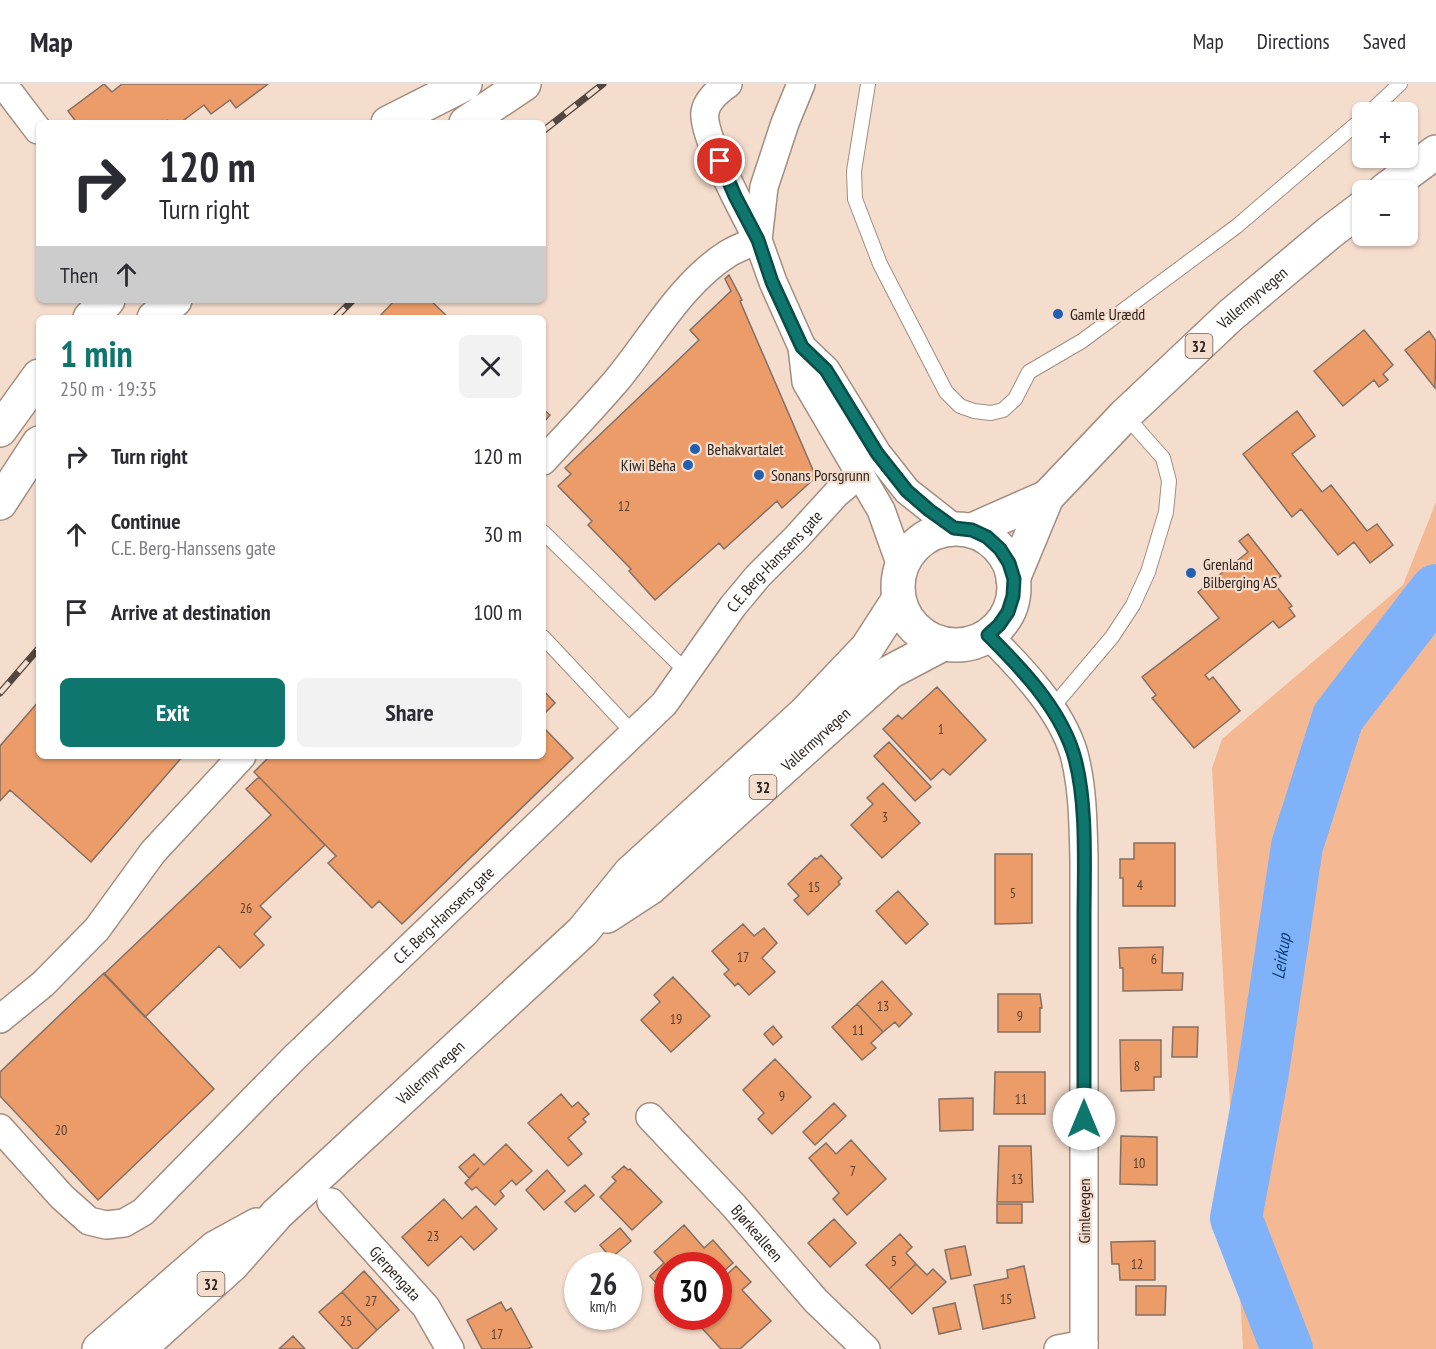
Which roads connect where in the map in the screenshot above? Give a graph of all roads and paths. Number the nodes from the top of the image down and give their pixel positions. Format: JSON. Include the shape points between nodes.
{"nodes":[{"id":1,"x":3,"y":84,"type":"edge"},
{"id":2,"x":524,"y":84,"type":"edge"},
{"id":3,"x":728,"y":84,"type":"edge"},
{"id":4,"x":801,"y":84,"type":"edge"},
{"id":5,"x":868,"y":84,"type":"edge"},
{"id":6,"x":1400,"y":84,"type":"edge"},
{"id":7,"x":452,"y":97,"type":"edge"},
{"id":8,"x":1381,"y":102,"type":"edge"},
{"id":9,"x":395,"y":120,"type":"edge"},
{"id":10,"x":470,"y":120,"type":"edge"},
{"id":11,"x":36,"y":127,"type":"edge"},
{"id":12,"x":1352,"y":128,"type":"edge"},
{"id":13,"x":1436,"y":152,"type":"edge"},
{"id":14,"x":1398,"y":180,"type":"edge"},
{"id":15,"x":1352,"y":216,"type":"edge"},
{"id":16,"x":758,"y":240,"type":"junction"},
{"id":17,"x":105,"y":303,"type":"edge"},
{"id":18,"x":172,"y":303,"type":"edge"},
{"id":19,"x":93,"y":315,"type":"edge"},
{"id":20,"x":158,"y":315,"type":"edge"},
{"id":21,"x":802,"y":347,"type":"junction"},
{"id":22,"x":36,"y":365,"type":"edge"},
{"id":23,"x":36,"y":380,"type":"edge"},
{"id":24,"x":0,"y":395,"type":"edge"},
{"id":25,"x":1125,"y":415,"type":"junction"},
{"id":26,"x":0,"y":430,"type":"edge"},
{"id":27,"x":36,"y":448,"type":"edge"},
{"id":28,"x":546,"y":458,"type":"edge"},
{"id":29,"x":861,"y":473,"type":"junction"},
{"id":30,"x":1047,"y":497,"type":"junction"},
{"id":31,"x":0,"y":503,"type":"edge"},
{"id":32,"x":963,"y":529,"type":"junction"},
{"id":33,"x":546,"y":535,"type":"edge"},
{"id":34,"x":901,"y":566,"type":"junction"},
{"id":35,"x":1014,"y":579,"type":"junction"},
{"id":36,"x":898,"y":600,"type":"junction"},
{"id":37,"x":988,"y":635,"type":"junction"},
{"id":38,"x":546,"y":640,"type":"edge"},
{"id":39,"x":943,"y":644,"type":"junction"},
{"id":40,"x":687,"y":672,"type":"junction"},
{"id":41,"x":1051,"y":709,"type":"junction"},
{"id":42,"x":634,"y":734,"type":"junction"},
{"id":43,"x":239,"y":759,"type":"edge"},
{"id":44,"x":583,"y":931,"type":"junction"},
{"id":45,"x":0,"y":1019,"type":"edge"},
{"id":46,"x":650,"y":1117,"type":"dead end"},
{"id":47,"x":0,"y":1128,"type":"edge"},
{"id":48,"x":331,"y":1203,"type":"dead end"},
{"id":49,"x":120,"y":1342,"type":"edge"},
{"id":50,"x":1084,"y":1346,"type":"edge"},
{"id":51,"x":77,"y":1349,"type":"edge"},
{"id":52,"x":450,"y":1349,"type":"edge"},
{"id":53,"x":866,"y":1349,"type":"edge"},
{"id":54,"x":1058,"y":1349,"type":"edge"}],
"edges":[{"from":1,"to":11,"type":"street"},
{"from":2,"to":10,"type":"main road"},
{"from":3,"to":16,"type":"street","via":[[708,103],[704,113],[707,131]]},
{"from":4,"to":16,"type":"street","via":[[764,187]]},
{"from":5,"to":12,"type":"lane","via":[[854,171],[855,199],[880,264],[946,392],[960,406],[974,411],[1003,410],[1015,399],[1029,372],[1082,340],[1237,226]]},
{"from":6,"to":8,"type":"lane"},
{"from":7,"to":9,"type":"main road"},
{"from":13,"to":14,"type":"main road"},
{"from":15,"to":25,"type":"main road","name":"Vallermyrvegen","number":"32","via":[[1231,315]]},
{"from":16,"to":21,"type":"street","via":[[772,282]]},
{"from":16,"to":28,"type":"street","via":[[728,254],[703,274]]},
{"from":17,"to":19,"type":"main road"},
{"from":18,"to":20,"type":"main road"},
{"from":21,"to":29,"type":"street","via":[[806,382]]},
{"from":21,"to":32,"type":"street","via":[[826,370],[877,453],[907,491]]},
{"from":22,"to":24,"type":"main road"},
{"from":23,"to":26,"type":"main road"},
{"from":25,"to":30,"type":"main road","name":"Vallermyrvegen","number":"32"},
{"from":25,"to":41,"type":"lane","via":[[1163,458],[1169,481],[1167,512],[1133,605],[1112,637]]},
{"from":27,"to":31,"type":"main road"},
{"from":29,"to":34,"type":"street","via":[[881,510]]},
{"from":29,"to":40,"type":"street","name":"C.E. Berg-Hanssens gate","via":[[758,576]]},
{"from":30,"to":32,"type":"main road","name":"Vallermyrvegen","number":"32"},
{"from":30,"to":35,"type":"main road","name":"Vallermyrvegen","number":"32"},
{"from":32,"to":34,"type":"main road","number":"32","via":[[937,530],[922,538],[909,550]]},
{"from":32,"to":35,"type":"main road","via":[[987,537],[1000,549]]},
{"from":33,"to":40,"type":"lane"},
{"from":34,"to":36,"type":"main road","number":"32"},
{"from":35,"to":37,"type":"main road","number":"32","via":[[1008,612]]},
{"from":36,"to":39,"type":"main road","via":[[916,630]]},
{"from":36,"to":44,"type":"main road","name":"Vallermyrvegen","number":"32","via":[[867,648],[840,678],[630,873]]},
{"from":37,"to":39,"type":"main road","number":"32","via":[[966,644]]},
{"from":37,"to":41,"type":"street","name":"Gimlevegen","via":[[1020,667]]},
{"from":38,"to":42,"type":"lane"},
{"from":39,"to":44,"type":"main road","name":"Vallermyrvegen","number":"32","via":[[890,672],[650,888]]},
{"from":40,"to":42,"type":"street","name":"C.E. Berg-Hanssens gate","via":[[664,704]]},
{"from":41,"to":50,"type":"street","name":"Gimlevegen","via":[[1073,752],[1083,821]]},
{"from":42,"to":47,"type":"street","name":"C.E. Berg-Hanssens gate","via":[[303,1050],[143,1212],[124,1223],[106,1225],[89,1221]]},
{"from":43,"to":45,"type":"street","via":[[153,852],[97,929],[43,984]]},
{"from":44,"to":49,"type":"main road","name":"Vallermyrvegen","number":"32","via":[[277,1214],[215,1248]]},
{"from":46,"to":53,"type":"street","name":"Bjørkealleen","via":[[816,1301]]},
{"from":48,"to":52,"type":"street","name":"Gjerpengata","via":[[426,1307]]},
{"from":49,"to":51,"type":"main road","number":"32","via":[[99,1333]]},
{"from":50,"to":54,"type":"street"}]}
